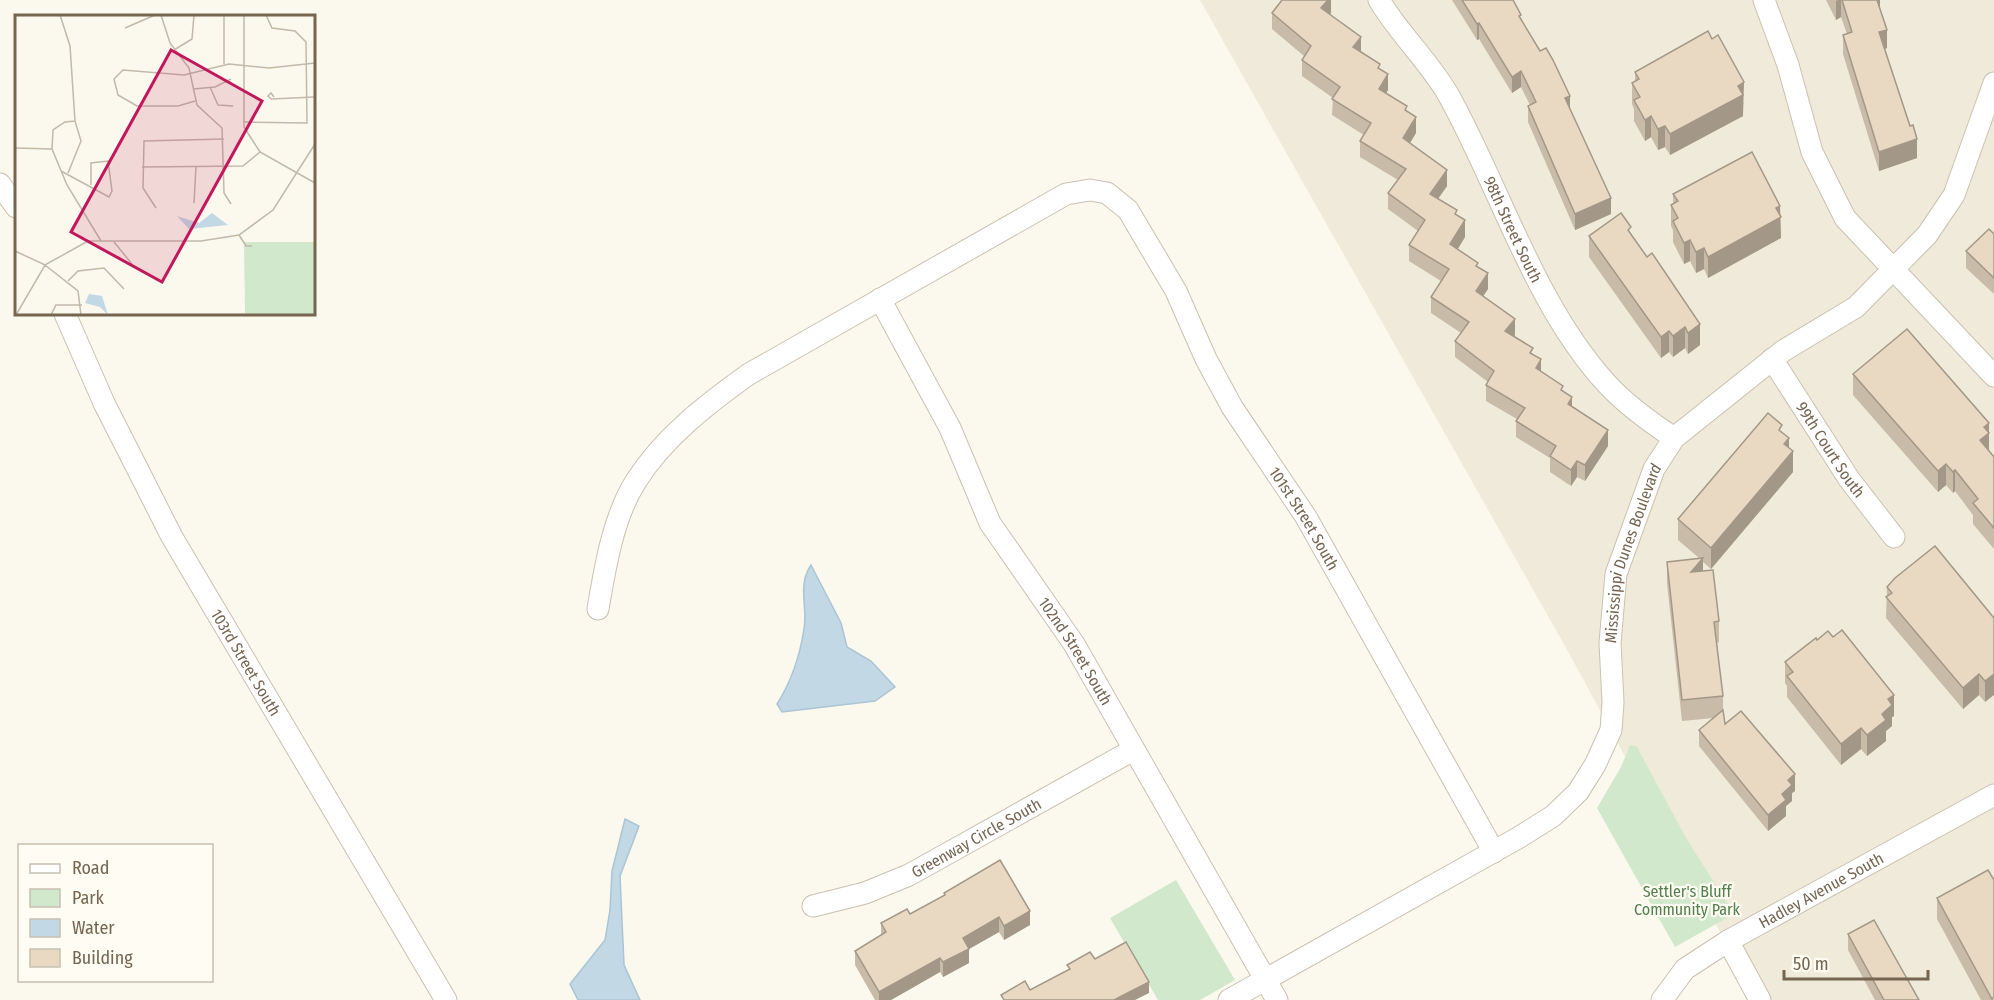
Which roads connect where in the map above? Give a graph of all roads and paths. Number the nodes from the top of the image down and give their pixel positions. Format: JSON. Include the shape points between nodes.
{"nodes":[{"id":1,"x":1379,"y":0,"type":"edge"},
{"id":2,"x":1764,"y":0,"type":"edge"},
{"id":3,"x":1994,"y":83,"type":"edge"},
{"id":4,"x":0,"y":184,"type":"edge"},
{"id":5,"x":15,"y":206,"type":"edge"},
{"id":6,"x":1895,"y":269,"type":"junction"},
{"id":7,"x":880,"y":299,"type":"junction"},
{"id":8,"x":65,"y":315,"type":"edge"},
{"id":9,"x":1772,"y":359,"type":"junction"},
{"id":10,"x":1994,"y":376,"type":"edge"},
{"id":11,"x":1674,"y":438,"type":"junction"},
{"id":12,"x":1894,"y":537,"type":"dead end"},
{"id":13,"x":598,"y":609,"type":"dead end"},
{"id":14,"x":1133,"y":750,"type":"junction"},
{"id":15,"x":1994,"y":795,"type":"edge"},
{"id":16,"x":1494,"y":852,"type":"junction"},
{"id":17,"x":813,"y":906,"type":"dead end"},
{"id":18,"x":1728,"y":941,"type":"junction"},
{"id":19,"x":1266,"y":980,"type":"junction"},
{"id":20,"x":446,"y":1000,"type":"edge"},
{"id":21,"x":1229,"y":1000,"type":"edge"},
{"id":22,"x":1277,"y":1000,"type":"edge"},
{"id":23,"x":1662,"y":1000,"type":"edge"},
{"id":24,"x":1760,"y":1000,"type":"edge"}],
"edges":[{"from":1,"to":11,"type":"street","name":"98th Street South","via":[[1448,95],[1558,318],[1606,383],[1643,418]]},
{"from":2,"to":6,"type":"street","via":[[1788,65],[1812,152],[1845,218]]},
{"from":3,"to":6,"type":"street","name":"Mississippi Dunes Boulevard","via":[[1954,195],[1927,235]]},
{"from":4,"to":5,"type":"street"},
{"from":6,"to":9,"type":"street","name":"Mississippi Dunes Boulevard","via":[[1856,307]]},
{"from":6,"to":10,"type":"street"},
{"from":7,"to":13,"type":"street","via":[[749,374],[706,405],[661,448],[635,483],[613,536]]},
{"from":7,"to":14,"type":"street","name":"102nd Street South","via":[[950,428],[990,523],[1074,644]]},
{"from":7,"to":16,"type":"street","name":"101st Street South","via":[[1066,194],[1090,190],[1107,193],[1128,210],[1150,245],[1232,407],[1306,517]]},
{"from":8,"to":20,"type":"street","name":"103rd Street South","via":[[104,403],[172,537]]},
{"from":9,"to":11,"type":"street","name":"Mississippi Dunes Boulevard"},
{"from":9,"to":12,"type":"street","name":"99th Court South","via":[[1849,479]]},
{"from":11,"to":16,"type":"street","name":"Mississippi Dunes Boulevard","via":[[1654,469],[1616,574],[1610,643],[1611,730],[1578,792],[1553,816]]},
{"from":14,"to":17,"type":"street","name":"Greenway Circle South","via":[[909,875],[865,893]]},
{"from":14,"to":19,"type":"street","name":"102nd Street South"},
{"from":15,"to":18,"type":"street","name":"Hadley Avenue South"},
{"from":16,"to":19,"type":"street","name":"Mississippi Dunes Boulevard"},
{"from":18,"to":23,"type":"street","name":"Hadley Avenue South","via":[[1685,969]]},
{"from":18,"to":24,"type":"street"},
{"from":19,"to":21,"type":"street","name":"Mississippi Dunes Boulevard"},
{"from":19,"to":22,"type":"street","name":"102nd Street South"}]}
